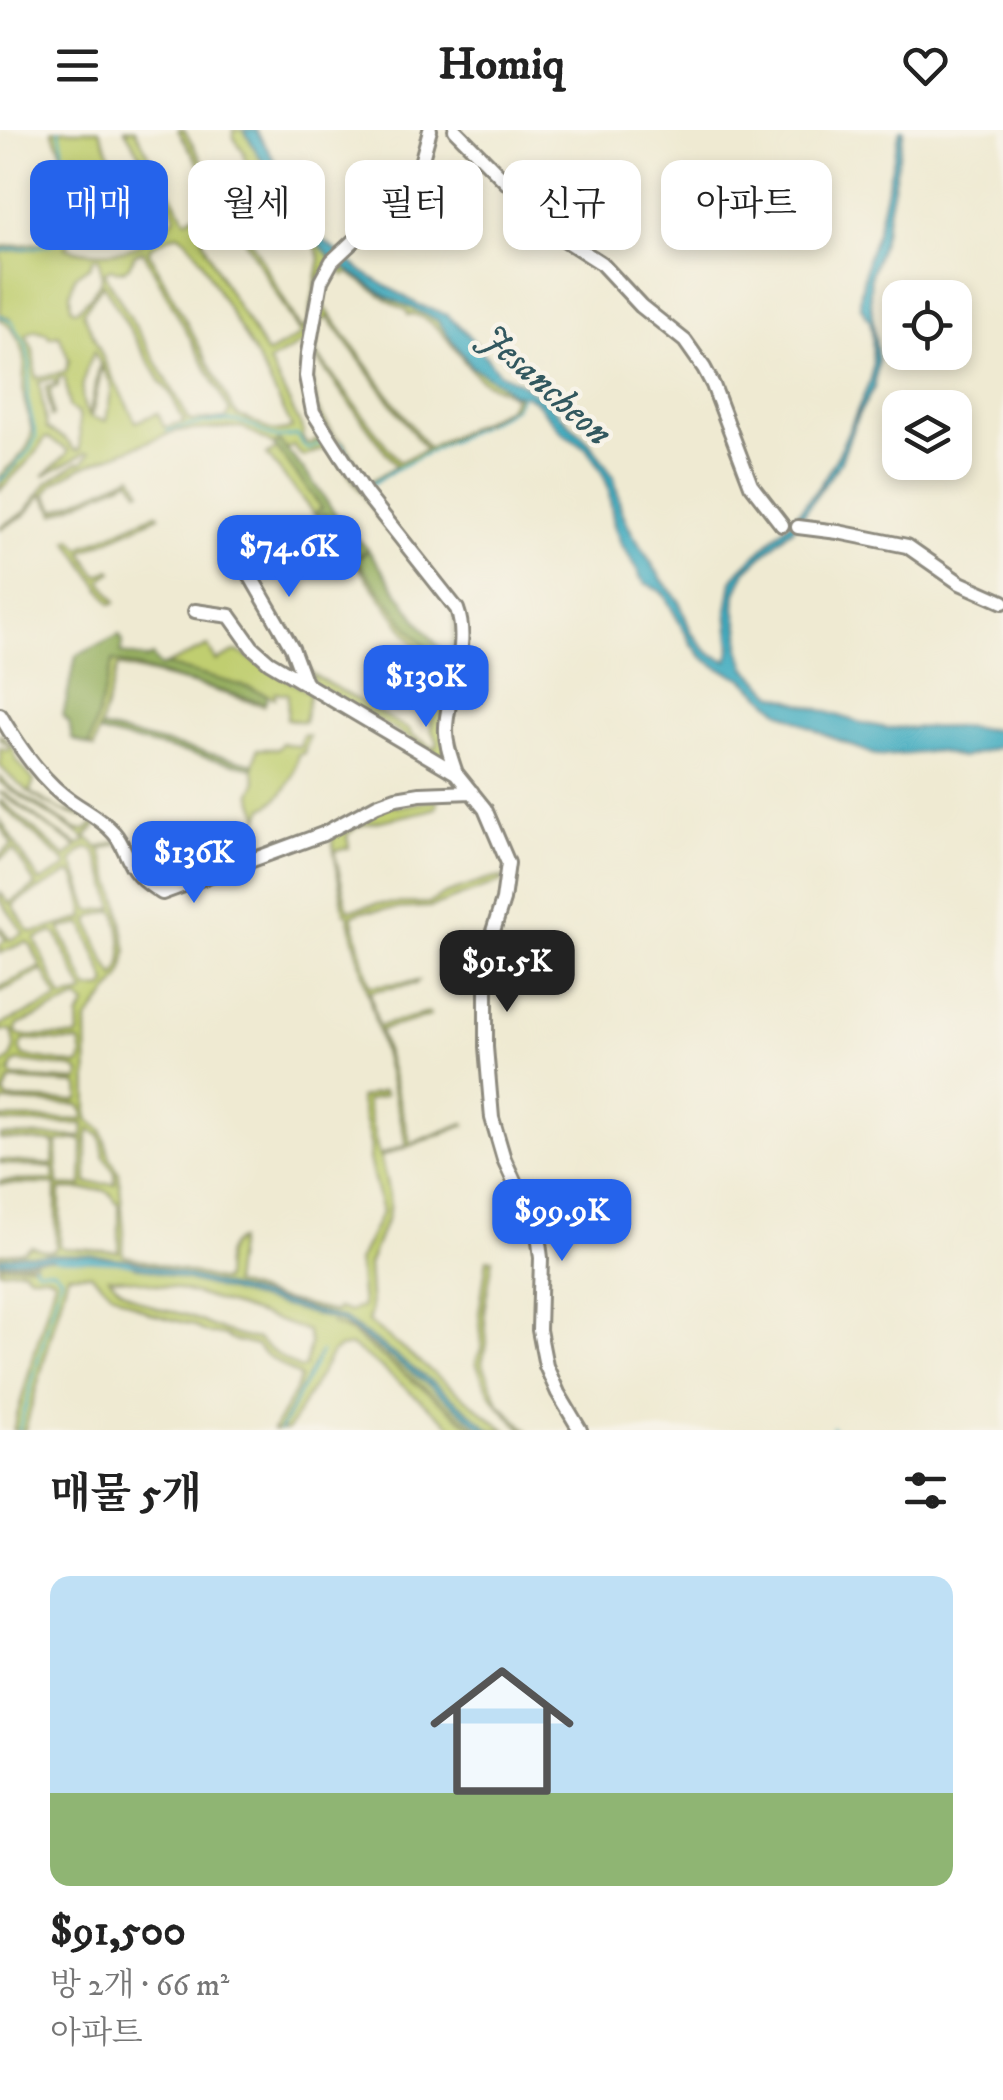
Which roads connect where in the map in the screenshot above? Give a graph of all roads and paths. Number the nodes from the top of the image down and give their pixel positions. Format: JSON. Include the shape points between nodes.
{"nodes":[{"id":1,"x":430,"y":130,"type":"edge"},
{"id":2,"x":455,"y":130,"type":"edge"},
{"id":3,"x":782,"y":526,"type":"dead end"},
{"id":4,"x":798,"y":527,"type":"dead end"},
{"id":5,"x":228,"y":536,"type":"dead end"},
{"id":6,"x":1003,"y":602,"type":"edge"},
{"id":7,"x":196,"y":611,"type":"dead end"},
{"id":8,"x":305,"y":682,"type":"junction"},
{"id":9,"x":0,"y":715,"type":"edge"},
{"id":10,"x":456,"y":773,"type":"junction"},
{"id":11,"x":472,"y":792,"type":"junction"},
{"id":12,"x":580,"y":1430,"type":"edge"}],
"edges":[{"from":1,"to":10,"type":"street","via":[[410,188],[324,272],[306,376],[316,419],[458,609],[460,652],[446,725]]},
{"from":2,"to":3,"type":"street","via":[[558,236],[601,264],[685,341],[712,385],[751,485]]},
{"from":4,"to":6,"type":"street","via":[[906,546],[960,583]]},
{"from":5,"to":8,"type":"street"},
{"from":7,"to":8,"type":"street","via":[[230,616],[269,662]]},
{"from":8,"to":10,"type":"street"},
{"from":9,"to":11,"type":"street","via":[[30,760],[60,792],[100,819],[139,875],[162,893],[323,834],[396,798]]},
{"from":10,"to":11,"type":"street"},
{"from":11,"to":12,"type":"street","via":[[486,808],[508,864],[486,953],[492,1118],[538,1234],[546,1366]]}]}
